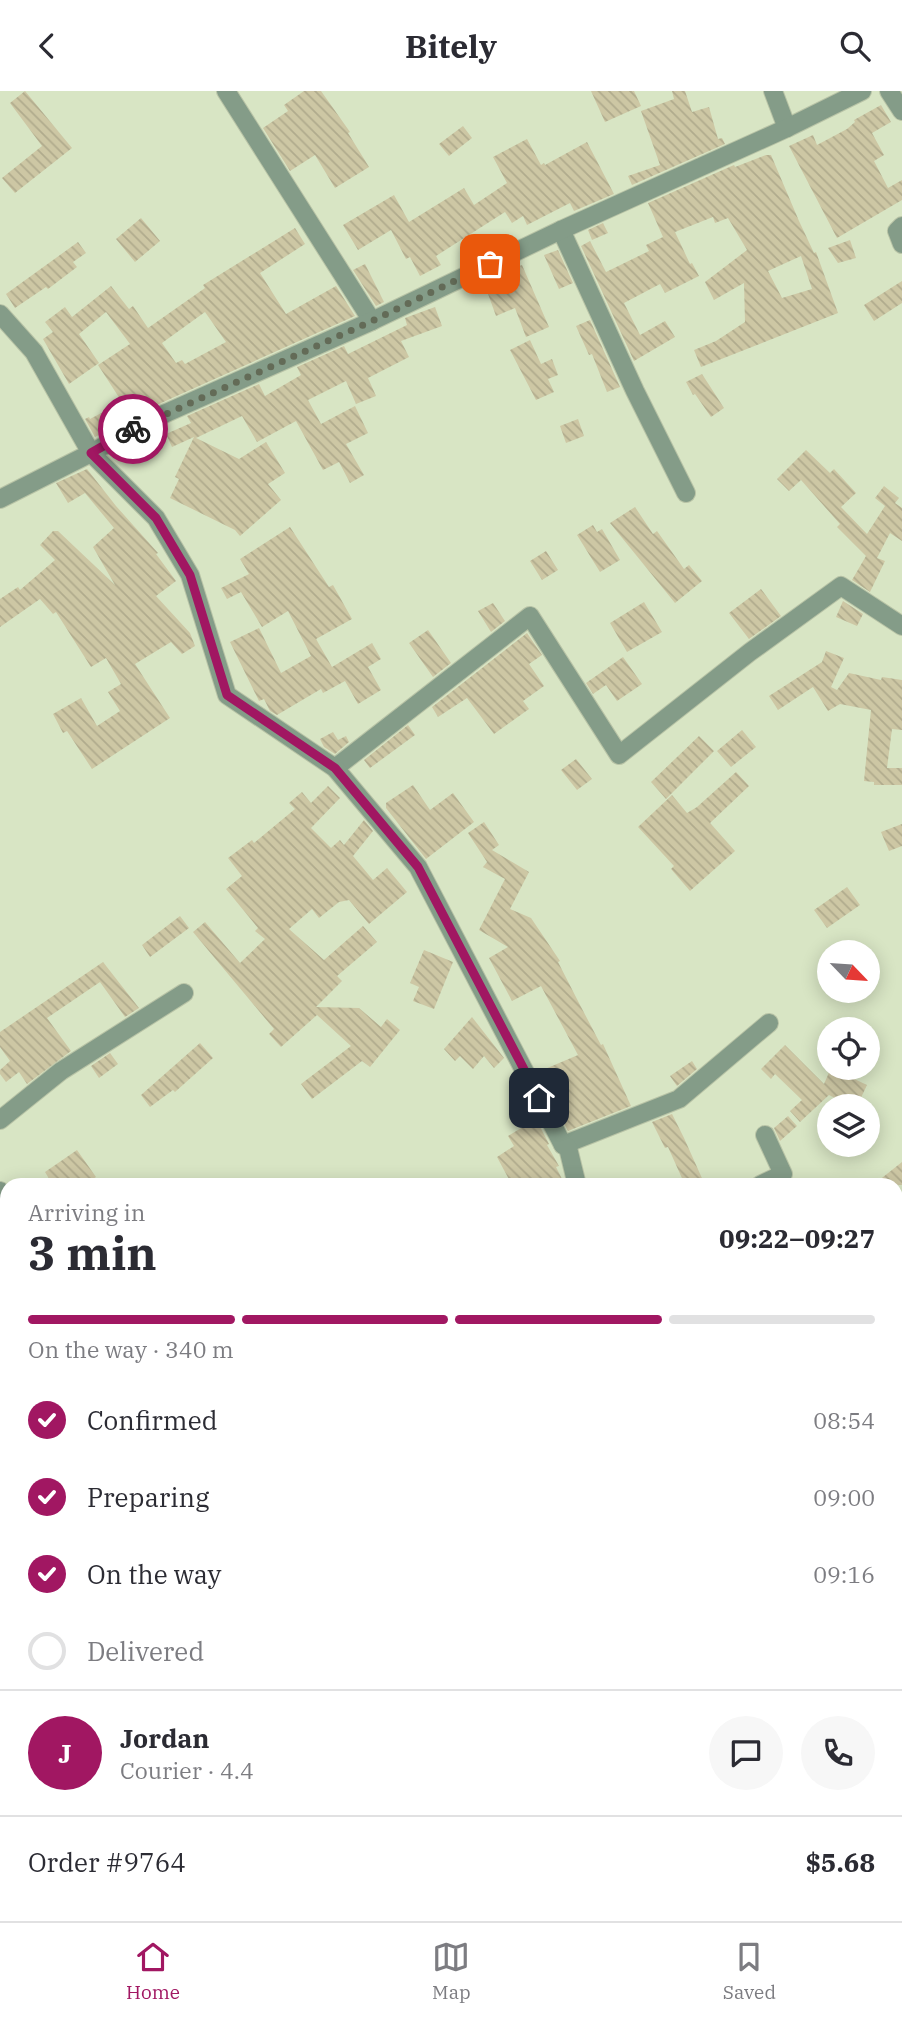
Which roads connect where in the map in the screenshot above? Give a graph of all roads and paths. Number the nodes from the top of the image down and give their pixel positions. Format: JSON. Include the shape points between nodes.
{"nodes":[{"id":1,"x":226,"y":91,"type":"edge"},
{"id":2,"x":773,"y":91,"type":"edge"},
{"id":3,"x":862,"y":91,"type":"edge"},
{"id":4,"x":889,"y":91,"type":"edge"},
{"id":5,"x":902,"y":111,"type":"edge"},
{"id":6,"x":787,"y":128,"type":"junction"},
{"id":7,"x":902,"y":226,"type":"edge"},
{"id":8,"x":561,"y":230,"type":"junction"},
{"id":9,"x":902,"y":244,"type":"edge"},
{"id":10,"x":0,"y":314,"type":"edge"},
{"id":11,"x":372,"y":321,"type":"junction"},
{"id":12,"x":91,"y":453,"type":"junction"},
{"id":13,"x":686,"y":492,"type":"dead end"},
{"id":14,"x":0,"y":499,"type":"edge"},
{"id":15,"x":902,"y":626,"type":"edge"},
{"id":16,"x":335,"y":768,"type":"junction"},
{"id":17,"x":184,"y":993,"type":"dead end"},
{"id":18,"x":769,"y":1023,"type":"dead end"},
{"id":19,"x":0,"y":1120,"type":"edge"},
{"id":20,"x":765,"y":1135,"type":"dead end"},
{"id":21,"x":563,"y":1145,"type":"junction"},
{"id":22,"x":575,"y":1178,"type":"edge"},
{"id":23,"x":775,"y":1178,"type":"edge"}],
"edges":[{"from":1,"to":11,"type":"street"},
{"from":2,"to":6,"type":"street"},
{"from":3,"to":6,"type":"street"},
{"from":4,"to":5,"type":"street"},
{"from":6,"to":8,"type":"street"},
{"from":7,"to":9,"type":"street","via":[[897,231]]},
{"from":8,"to":11,"type":"street"},
{"from":8,"to":13,"type":"street"},
{"from":10,"to":12,"type":"street","via":[[34,352]]},
{"from":11,"to":12,"type":"street","via":[[146,422]]},
{"from":12,"to":14,"type":"street"},
{"from":12,"to":16,"type":"street","via":[[156,518],[190,575],[227,695]]},
{"from":15,"to":16,"type":"street","via":[[841,586],[619,755],[530,617]]},
{"from":16,"to":21,"type":"street","via":[[418,867]]},
{"from":17,"to":19,"type":"street","via":[[61,1072]]},
{"from":18,"to":21,"type":"street","via":[[679,1099]]},
{"from":20,"to":23,"type":"street","via":[[783,1174]]},
{"from":21,"to":22,"type":"street","via":[[568,1148]]}]}
